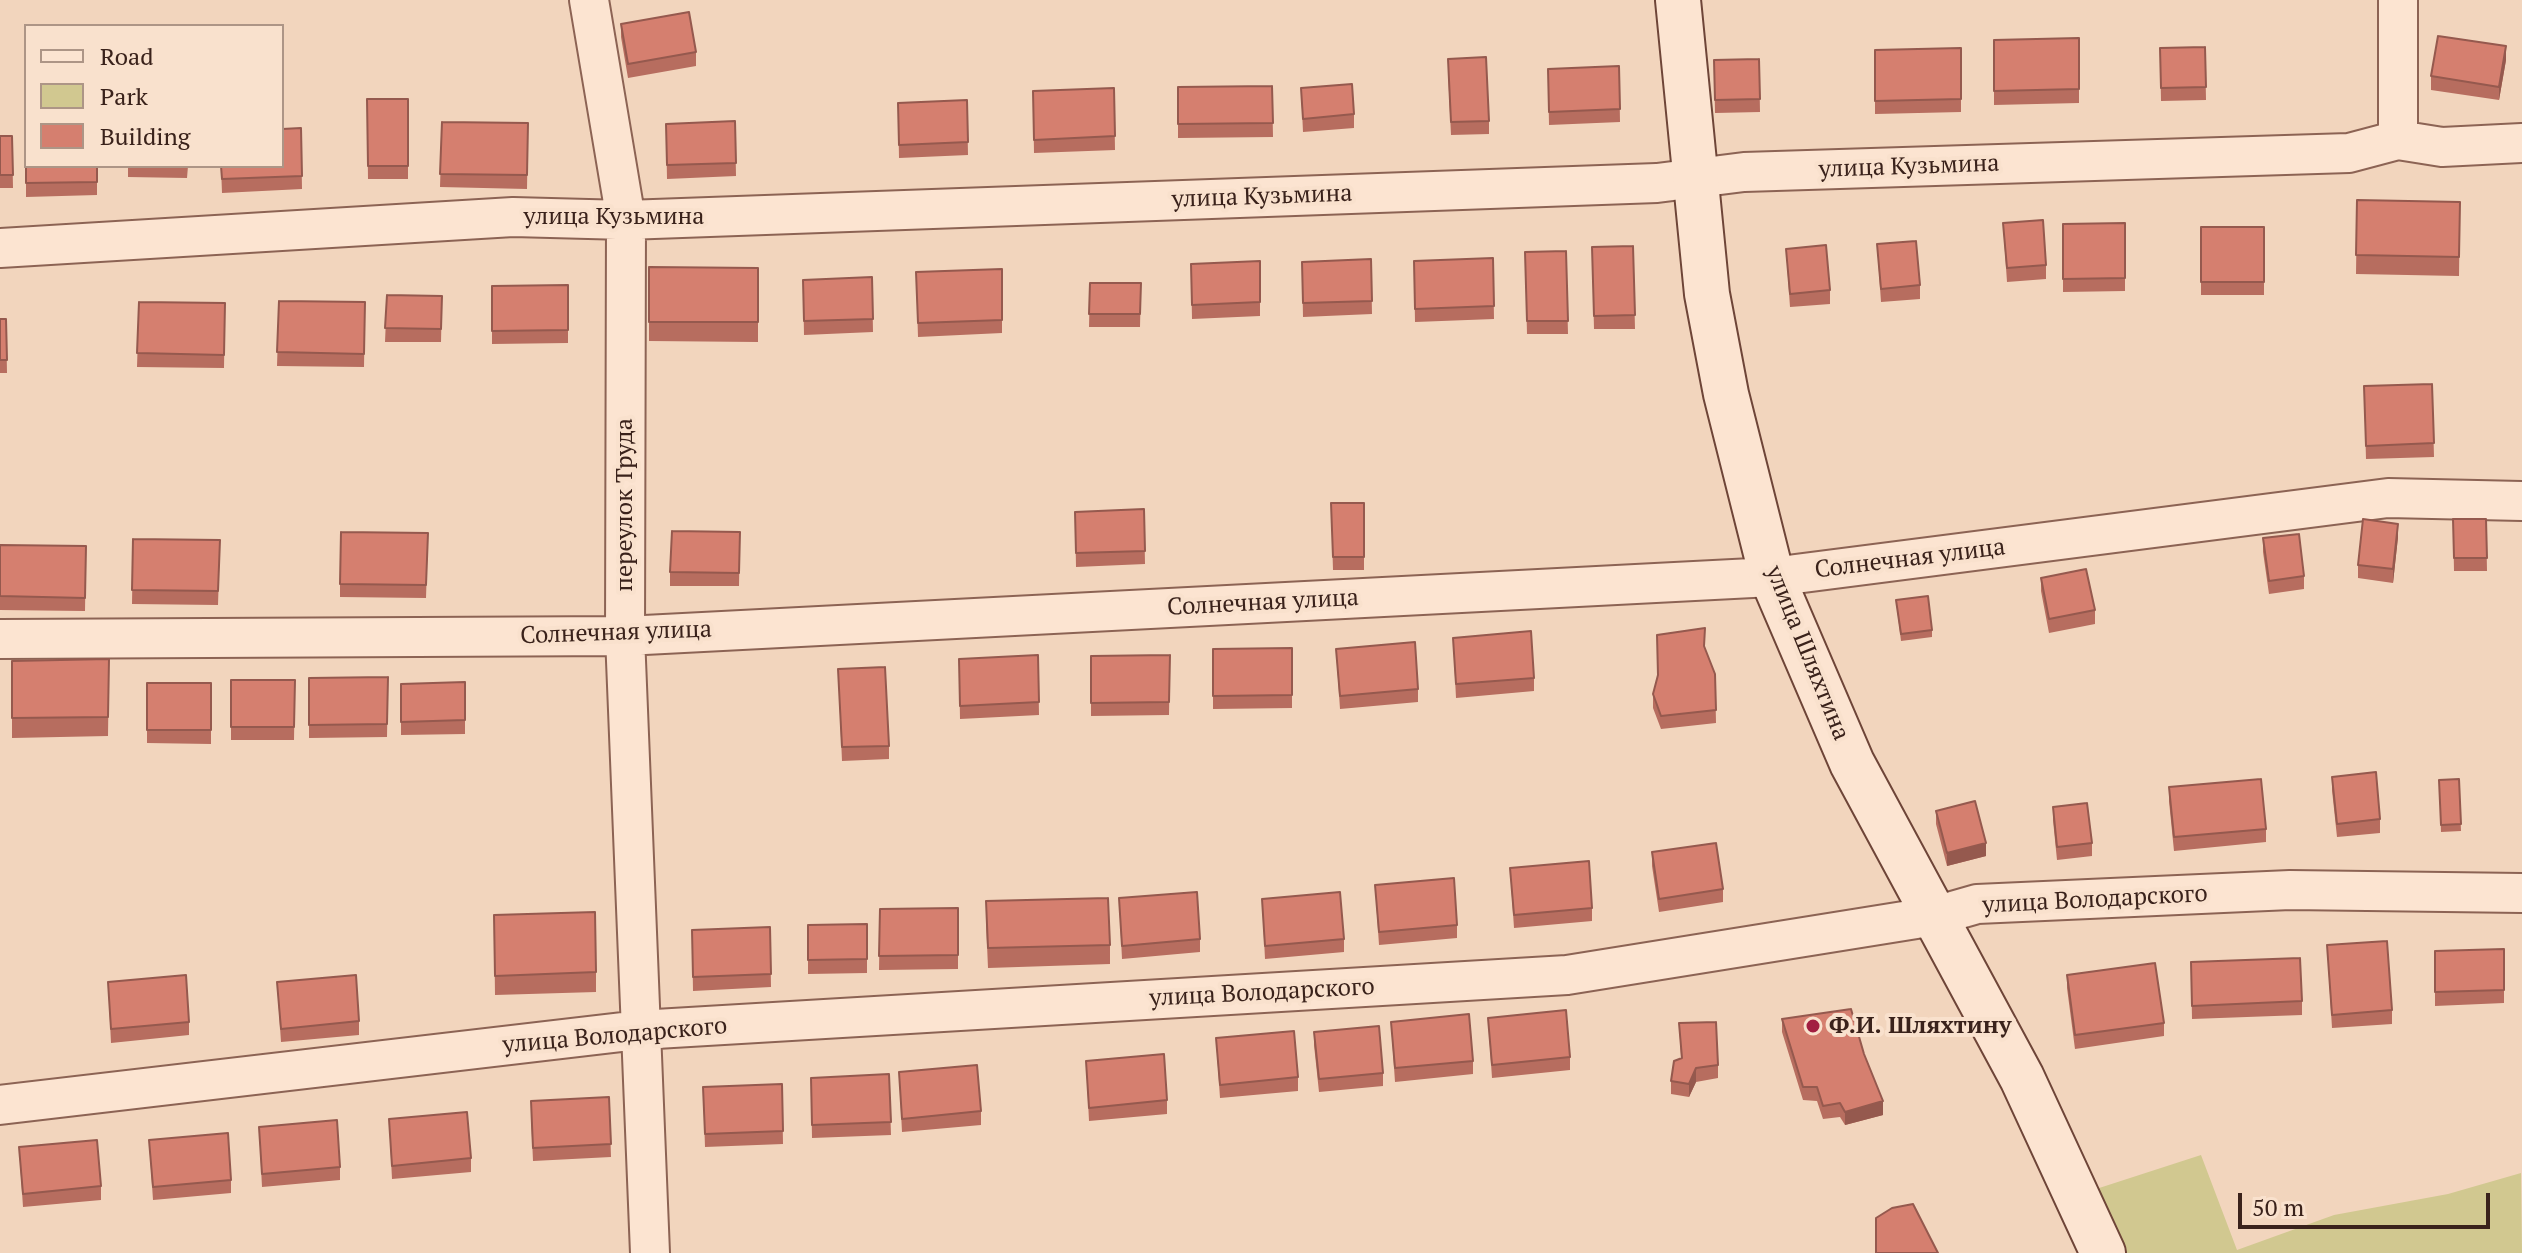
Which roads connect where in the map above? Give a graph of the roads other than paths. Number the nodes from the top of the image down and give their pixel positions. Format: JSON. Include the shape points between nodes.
{"nodes":[{"id":1,"x":589,"y":0,"type":"edge"},
{"id":2,"x":1678,"y":0,"type":"edge"},
{"id":3,"x":2398,"y":0,"type":"edge"},
{"id":4,"x":2398,"y":140,"type":"junction"},
{"id":5,"x":2522,"y":143,"type":"edge"},
{"id":6,"x":1694,"y":179,"type":"junction"},
{"id":7,"x":626,"y":220,"type":"junction"},
{"id":8,"x":0,"y":248,"type":"edge"},
{"id":9,"x":2522,"y":501,"type":"edge"},
{"id":10,"x":1772,"y":577,"type":"junction"},
{"id":11,"x":625,"y":636,"type":"junction"},
{"id":12,"x":0,"y":639,"type":"edge"},
{"id":13,"x":2522,"y":893,"type":"edge"},
{"id":14,"x":1935,"y":916,"type":"junction"},
{"id":15,"x":639,"y":1030,"type":"junction"},
{"id":16,"x":0,"y":1105,"type":"edge"},
{"id":17,"x":650,"y":1253,"type":"edge"},
{"id":18,"x":2103,"y":1253,"type":"edge"}],
"edges":[{"from":1,"to":7,"type":"street","name":"переулок Труда"},
{"from":2,"to":6,"type":"main road","name":"улица Шляхтина"},
{"from":3,"to":4,"type":"street"},
{"from":4,"to":5,"type":"street","name":"улица Кузьмина","via":[[2442,147]]},
{"from":4,"to":6,"type":"street","name":"улица Кузьмина","via":[[2349,153],[1744,172]]},
{"from":6,"to":7,"type":"street","name":"улица Кузьмина"},
{"from":6,"to":10,"type":"main road","name":"улица Шляхтина","via":[[1707,294],[1726,394]]},
{"from":7,"to":8,"type":"street","name":"улица Кузьмина","via":[[513,217]]},
{"from":7,"to":11,"type":"street","name":"переулок Труда"},
{"from":9,"to":10,"type":"street","name":"Солнечная улица","via":[[2388,498]]},
{"from":10,"to":11,"type":"street","name":"Солнечная улица"},
{"from":10,"to":14,"type":"main road","name":"улица Шляхтина","via":[[1852,763]]},
{"from":11,"to":12,"type":"street","name":"Солнечная улица"},
{"from":11,"to":15,"type":"street","name":"переулок Труда"},
{"from":13,"to":14,"type":"street","name":"улица Володарского","via":[[2274,891],[1977,904]]},
{"from":14,"to":15,"type":"street","name":"улица Володарского","via":[[1567,975]]},
{"from":14,"to":18,"type":"main road","name":"улица Шляхтина","via":[[2022,1078]]},
{"from":15,"to":16,"type":"street","name":"улица Володарского"},
{"from":15,"to":17,"type":"street","name":"переулок Труда"}]}
